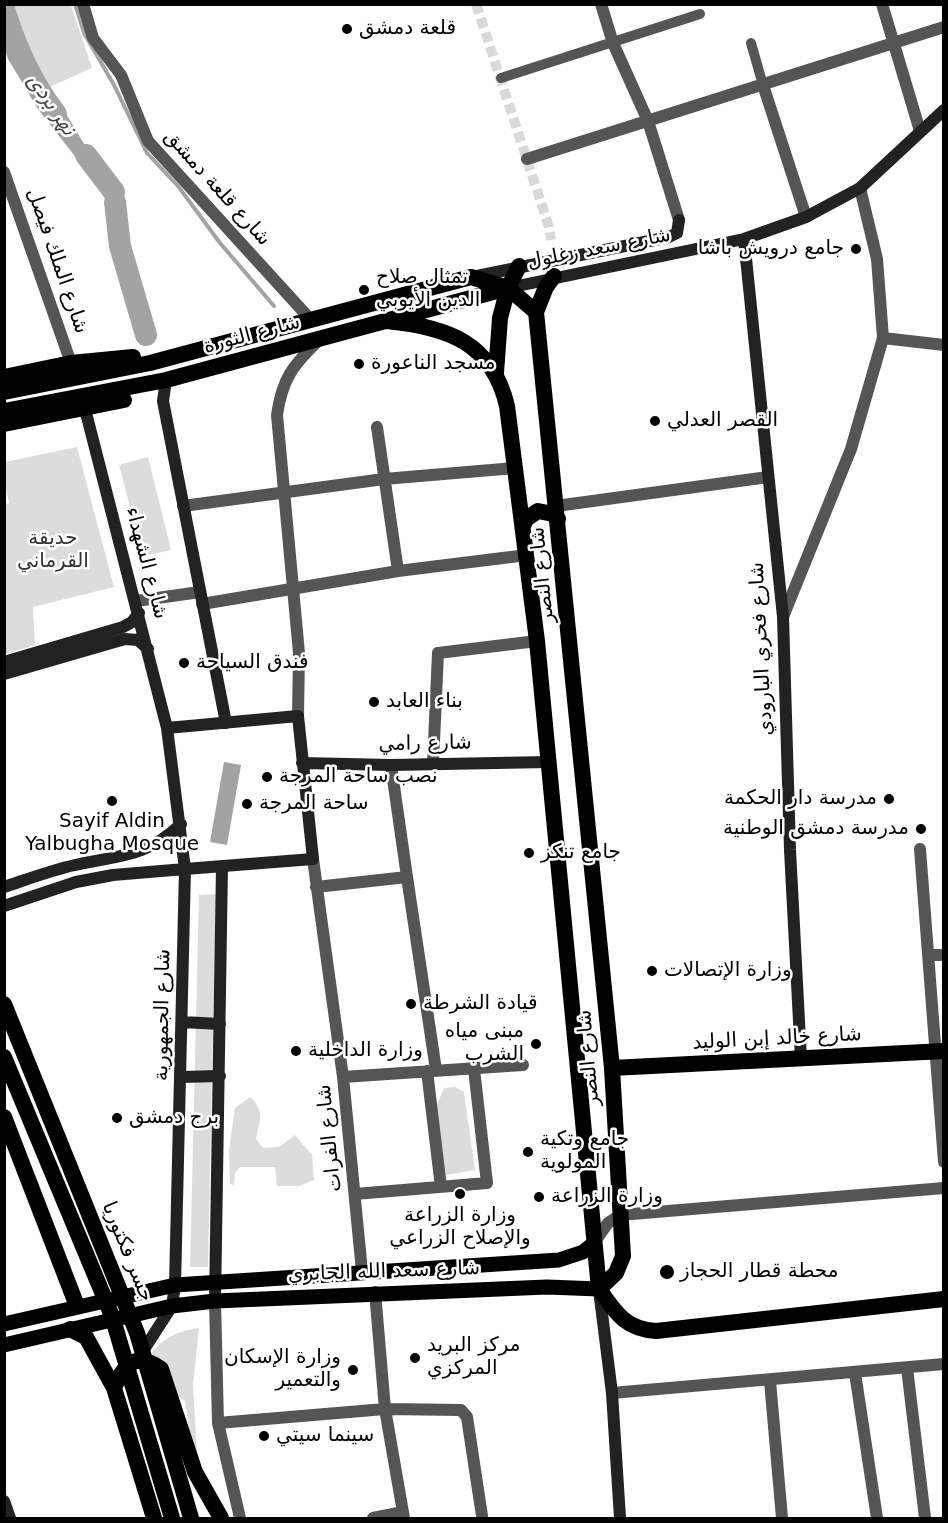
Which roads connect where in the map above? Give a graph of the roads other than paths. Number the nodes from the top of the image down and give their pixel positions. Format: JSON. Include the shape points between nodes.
{"nodes":[{"id":1,"x":83,"y":4,"type":"edge"},
{"id":2,"x":601,"y":4,"type":"edge"},
{"id":3,"x":882,"y":4,"type":"edge"},
{"id":4,"x":700,"y":14,"type":"dead end"},
{"id":5,"x":944,"y":27,"type":"edge"},
{"id":6,"x":613,"y":43,"type":"junction"},
{"id":7,"x":751,"y":43,"type":"dead end"},
{"id":8,"x":894,"y":43,"type":"junction"},
{"id":9,"x":501,"y":78,"type":"dead end"},
{"id":10,"x":763,"y":85,"type":"junction"},
{"id":11,"x":944,"y":110,"type":"edge"},
{"id":12,"x":648,"y":121,"type":"junction"},
{"id":13,"x":920,"y":130,"type":"junction"},
{"id":14,"x":527,"y":159,"type":"dead end"},
{"id":15,"x":4,"y":172,"type":"edge"},
{"id":16,"x":860,"y":188,"type":"junction"},
{"id":17,"x":9,"y":190,"type":"edge"},
{"id":18,"x":806,"y":217,"type":"junction"},
{"id":19,"x":679,"y":220,"type":"joint"},
{"id":20,"x":744,"y":239,"type":"junction"},
{"id":21,"x":519,"y":266,"type":"junction"},
{"id":22,"x":554,"y":276,"type":"junction"},
{"id":23,"x":471,"y":278,"type":"junction"},
{"id":24,"x":508,"y":288,"type":"junction"},
{"id":25,"x":536,"y":312,"type":"junction"},
{"id":26,"x":500,"y":318,"type":"junction"},
{"id":27,"x":311,"y":320,"type":"junction"},
{"id":28,"x":387,"y":321,"type":"junction"},
{"id":29,"x":883,"y":338,"type":"junction"},
{"id":30,"x":321,"y":339,"type":"junction"},
{"id":31,"x":944,"y":345,"type":"edge"},
{"id":32,"x":71,"y":363,"type":"junction"},
{"id":33,"x":150,"y":363,"type":"junction"},
{"id":34,"x":496,"y":373,"type":"junction"},
{"id":35,"x":4,"y":376,"type":"edge"},
{"id":36,"x":158,"y":382,"type":"junction"},
{"id":37,"x":4,"y":392,"type":"edge"},
{"id":38,"x":85,"y":409,"type":"junction"},
{"id":39,"x":4,"y":411,"type":"edge"},
{"id":40,"x":4,"y":424,"type":"edge"},
{"id":41,"x":377,"y":427,"type":"dead end"},
{"id":42,"x":516,"y":468,"type":"junction"},
{"id":43,"x":768,"y":477,"type":"junction"},
{"id":44,"x":384,"y":479,"type":"junction"},
{"id":45,"x":283,"y":492,"type":"junction"},
{"id":46,"x":183,"y":506,"type":"junction"},
{"id":47,"x":557,"y":512,"type":"junction"},
{"id":48,"x":523,"y":526,"type":"junction"},
{"id":49,"x":527,"y":555,"type":"junction"},
{"id":50,"x":398,"y":571,"type":"junction"},
{"id":51,"x":293,"y":591,"type":"junction"},
{"id":52,"x":201,"y":598,"type":"junction"},
{"id":53,"x":137,"y":607,"type":"junction"},
{"id":54,"x":783,"y":617,"type":"junction"},
{"id":55,"x":537,"y":641,"type":"junction"},
{"id":56,"x":148,"y":649,"type":"junction"},
{"id":57,"x":14,"y":663,"type":"edge"},
{"id":58,"x":4,"y":674,"type":"edge"},
{"id":59,"x":298,"y":716,"type":"junction"},
{"id":60,"x":226,"y":723,"type":"junction"},
{"id":61,"x":167,"y":728,"type":"junction"},
{"id":62,"x":548,"y":762,"type":"junction"},
{"id":63,"x":302,"y":763,"type":"junction"},
{"id":64,"x":434,"y":764,"type":"junction"},
{"id":65,"x":391,"y":765,"type":"junction"},
{"id":66,"x":181,"y":824,"type":"junction"},
{"id":67,"x":920,"y":849,"type":"dead end"},
{"id":68,"x":313,"y":859,"type":"junction"},
{"id":69,"x":222,"y":866,"type":"junction"},
{"id":70,"x":185,"y":869,"type":"junction"},
{"id":71,"x":407,"y":877,"type":"junction"},
{"id":72,"x":4,"y":887,"type":"edge"},
{"id":73,"x":316,"y":887,"type":"junction"},
{"id":74,"x":4,"y":906,"type":"edge"},
{"id":75,"x":928,"y":955,"type":"junction"},
{"id":76,"x":944,"y":955,"type":"edge"},
{"id":77,"x":5,"y":1006,"type":"edge"},
{"id":78,"x":183,"y":1022,"type":"junction"},
{"id":79,"x":220,"y":1024,"type":"junction"},
{"id":80,"x":939,"y":1052,"type":"edge"},
{"id":81,"x":4,"y":1057,"type":"edge"},
{"id":82,"x":801,"y":1059,"type":"junction"},
{"id":83,"x":523,"y":1065,"type":"dead end"},
{"id":84,"x":612,"y":1068,"type":"junction"},
{"id":85,"x":474,"y":1069,"type":"junction"},
{"id":86,"x":432,"y":1070,"type":"junction"},
{"id":87,"x":219,"y":1076,"type":"junction"},
{"id":88,"x":182,"y":1077,"type":"junction"},
{"id":89,"x":343,"y":1077,"type":"junction"},
{"id":90,"x":4,"y":1117,"type":"edge"},
{"id":91,"x":944,"y":1162,"type":"edge"},
{"id":92,"x":586,"y":1167,"type":"junction"},
{"id":93,"x":617,"y":1167,"type":"junction"},
{"id":94,"x":441,"y":1187,"type":"junction"},
{"id":95,"x":944,"y":1188,"type":"edge"},
{"id":96,"x":355,"y":1194,"type":"junction"},
{"id":97,"x":620,"y":1215,"type":"junction"},
{"id":98,"x":593,"y":1244,"type":"junction"},
{"id":99,"x":362,"y":1271,"type":"junction"},
{"id":100,"x":216,"y":1282,"type":"junction"},
{"id":101,"x":175,"y":1284,"type":"junction"},
{"id":102,"x":599,"y":1289,"type":"junction"},
{"id":103,"x":375,"y":1292,"type":"junction"},
{"id":104,"x":944,"y":1299,"type":"edge"},
{"id":105,"x":215,"y":1301,"type":"junction"},
{"id":106,"x":77,"y":1306,"type":"junction"},
{"id":107,"x":172,"y":1306,"type":"junction"},
{"id":108,"x":4,"y":1324,"type":"edge"},
{"id":109,"x":70,"y":1329,"type":"junction"},
{"id":110,"x":4,"y":1345,"type":"edge"},
{"id":111,"x":138,"y":1360,"type":"junction"},
{"id":112,"x":944,"y":1364,"type":"edge"},
{"id":113,"x":908,"y":1368,"type":"junction"},
{"id":114,"x":855,"y":1373,"type":"junction"},
{"id":115,"x":770,"y":1381,"type":"junction"},
{"id":116,"x":114,"y":1388,"type":"junction"},
{"id":117,"x":612,"y":1393,"type":"junction"},
{"id":118,"x":385,"y":1409,"type":"junction"},
{"id":119,"x":218,"y":1424,"type":"junction"},
{"id":120,"x":4,"y":1501,"type":"edge"},
{"id":121,"x":404,"y":1515,"type":"edge"},
{"id":122,"x":482,"y":1516,"type":"dead end"},
{"id":123,"x":618,"y":1516,"type":"edge"},
{"id":124,"x":9,"y":1518,"type":"edge"},
{"id":125,"x":154,"y":1518,"type":"edge"},
{"id":126,"x":172,"y":1518,"type":"edge"},
{"id":127,"x":191,"y":1518,"type":"edge"},
{"id":128,"x":221,"y":1518,"type":"edge"},
{"id":129,"x":240,"y":1518,"type":"edge"},
{"id":130,"x":373,"y":1518,"type":"edge"},
{"id":131,"x":782,"y":1518,"type":"edge"},
{"id":132,"x":877,"y":1518,"type":"edge"},
{"id":133,"x":925,"y":1518,"type":"edge"}],
"edges":[{"from":1,"to":27,"type":"street","name":"شارع قلعة دمشق","via":[[93,38],[121,75],[148,141]]},
{"from":2,"to":6,"type":"street"},
{"from":3,"to":8,"type":"street"},
{"from":4,"to":6,"type":"street"},
{"from":5,"to":8,"type":"street"},
{"from":6,"to":9,"type":"street"},
{"from":6,"to":12,"type":"street"},
{"from":7,"to":10,"type":"street"},
{"from":8,"to":10,"type":"street"},
{"from":8,"to":13,"type":"street"},
{"from":10,"to":12,"type":"street"},
{"from":10,"to":18,"type":"street"},
{"from":11,"to":13,"type":"main road","name":"شارع سعد زغلول"},
{"from":12,"to":14,"type":"street"},
{"from":12,"to":19,"type":"street"},
{"from":13,"to":16,"type":"main road","name":"شارع سعد زغلول"},
{"from":15,"to":17,"type":"street","name":"شارع الملك فيصل"},
{"from":16,"to":18,"type":"main road","name":"شارع سعد زغلول"},
{"from":16,"to":29,"type":"street","via":[[877,259]]},
{"from":17,"to":32,"type":"street","name":"شارع الملك فيصل"},
{"from":18,"to":20,"type":"main road","name":"شارع سعد زغلول"},
{"from":19,"to":21,"type":"main road","via":[[677,233],[669,237]]},
{"from":20,"to":22,"type":"main road","name":"شارع سعد زغلول"},
{"from":20,"to":43,"type":"main road","name":"شارع فخري البارودي"},
{"from":21,"to":23,"type":"main road"},
{"from":21,"to":24,"type":"highway"},
{"from":22,"to":24,"type":"main road","name":"شارع سعد زغلول"},
{"from":22,"to":25,"type":"highway"},
{"from":23,"to":24,"type":"highway"},
{"from":23,"to":27,"type":"highway","name":"شارع الثورة"},
{"from":24,"to":25,"type":"highway"},
{"from":24,"to":26,"type":"highway"},
{"from":24,"to":28,"type":"highway","name":"شارع الثورة"},
{"from":25,"to":26,"type":"highway","via":[[516,306]]},
{"from":25,"to":47,"type":"highway","name":"شارع النصر"},
{"from":26,"to":34,"type":"highway"},
{"from":27,"to":33,"type":"highway","name":"شارع الثورة"},
{"from":28,"to":30,"type":"highway","name":"شارع الثورة"},
{"from":28,"to":34,"type":"highway","name":"شارع النصر","via":[[440,329],[461,339],[480,353]]},
{"from":29,"to":31,"type":"street"},
{"from":29,"to":54,"type":"street","via":[[851,449]]},
{"from":30,"to":36,"type":"highway","name":"شارع الثورة"},
{"from":30,"to":45,"type":"street","via":[[289,373],[280,393],[277,416]]},
{"from":32,"to":33,"type":"highway","via":[[127,357]]},
{"from":32,"to":35,"type":"highway"},
{"from":33,"to":37,"type":"highway","name":"شارع الثورة"},
{"from":34,"to":42,"type":"highway","name":"شارع النصر","via":[[507,406]]},
{"from":36,"to":38,"type":"highway","via":[[127,399]]},
{"from":36,"to":39,"type":"highway","name":"شارع الثورة"},
{"from":36,"to":46,"type":"main road"},
{"from":38,"to":40,"type":"highway"},
{"from":38,"to":53,"type":"main road","name":"شارع الشهداء"},
{"from":41,"to":44,"type":"street"},
{"from":42,"to":44,"type":"street"},
{"from":42,"to":48,"type":"highway","name":"شارع النصر"},
{"from":43,"to":47,"type":"street"},
{"from":43,"to":54,"type":"main road","name":"شارع فخري البارودي"},
{"from":44,"to":45,"type":"street"},
{"from":44,"to":50,"type":"street"},
{"from":45,"to":46,"type":"street"},
{"from":45,"to":51,"type":"street"},
{"from":46,"to":52,"type":"main road"},
{"from":47,"to":48,"type":"highway","via":[[538,511]]},
{"from":47,"to":84,"type":"highway","name":"شارع النصر"},
{"from":48,"to":49,"type":"highway","name":"شارع النصر"},
{"from":49,"to":50,"type":"street"},
{"from":49,"to":55,"type":"highway","name":"شارع النصر"},
{"from":50,"to":51,"type":"street"},
{"from":51,"to":52,"type":"street"},
{"from":51,"to":59,"type":"street","via":[[299,653]]},
{"from":52,"to":53,"type":"street"},
{"from":52,"to":60,"type":"main road"},
{"from":53,"to":56,"type":"main road","name":"شارع الشهداء"},
{"from":53,"to":57,"type":"main road","via":[[132,622],[123,627]]},
{"from":54,"to":82,"type":"main road","name":"شارع فخري البارودي"},
{"from":55,"to":62,"type":"highway","name":"شارع النصر"},
{"from":55,"to":64,"type":"street","via":[[438,653]]},
{"from":56,"to":57,"type":"main road","via":[[138,640],[125,639]]},
{"from":56,"to":61,"type":"main road","name":"شارع الشهداء"},
{"from":57,"to":58,"type":"main road"},
{"from":59,"to":60,"type":"main road"},
{"from":59,"to":63,"type":"main road"},
{"from":60,"to":61,"type":"main road"},
{"from":61,"to":66,"type":"main road"},
{"from":62,"to":64,"type":"main road","name":"شارع رامي"},
{"from":62,"to":92,"type":"highway","name":"شارع النصر"},
{"from":63,"to":65,"type":"main road","name":"شارع رامي"},
{"from":63,"to":68,"type":"main road"},
{"from":64,"to":65,"type":"main road","name":"شارع رامي"},
{"from":65,"to":71,"type":"street"},
{"from":66,"to":70,"type":"main road"},
{"from":66,"to":72,"type":"main road","via":[[148,849],[73,865]]},
{"from":67,"to":75,"type":"street"},
{"from":68,"to":69,"type":"main road"},
{"from":68,"to":73,"type":"street","name":"شارع الفرات"},
{"from":69,"to":70,"type":"main road"},
{"from":69,"to":79,"type":"main road"},
{"from":70,"to":74,"type":"main road","via":[[113,874],[75,882]]},
{"from":70,"to":78,"type":"main road","name":"شارع الجمهورية"},
{"from":71,"to":73,"type":"street"},
{"from":71,"to":86,"type":"street"},
{"from":73,"to":89,"type":"street","name":"شارع الفرات"},
{"from":75,"to":76,"type":"street"},
{"from":75,"to":80,"type":"street"},
{"from":77,"to":127,"type":"highway","name":"جسر فكتوريا","via":[[137,1334]]},
{"from":78,"to":79,"type":"main road"},
{"from":78,"to":88,"type":"main road","name":"شارع الجمهورية"},
{"from":79,"to":87,"type":"main road"},
{"from":80,"to":82,"type":"highway","name":"شارع خالد إبن الوليد"},
{"from":80,"to":91,"type":"street"},
{"from":81,"to":126,"type":"highway","name":"جسر فكتوريا","via":[[112,1316]]},
{"from":82,"to":84,"type":"highway","name":"شارع خالد إبن الوليد"},
{"from":83,"to":85,"type":"street"},
{"from":84,"to":93,"type":"highway","name":"شارع النصر"},
{"from":85,"to":86,"type":"street"},
{"from":85,"to":94,"type":"street","via":[[487,1183]]},
{"from":86,"to":89,"type":"street"},
{"from":86,"to":94,"type":"street"},
{"from":87,"to":88,"type":"main road"},
{"from":87,"to":100,"type":"main road"},
{"from":88,"to":101,"type":"main road","name":"شارع الجمهورية"},
{"from":89,"to":96,"type":"street","name":"شارع الفرات"},
{"from":90,"to":106,"type":"highway"},
{"from":92,"to":93,"type":"highway","via":[[606,1173]]},
{"from":92,"to":98,"type":"highway","name":"شارع النصر"},
{"from":93,"to":97,"type":"highway","name":"شارع النصر"},
{"from":94,"to":96,"type":"street"},
{"from":95,"to":97,"type":"street"},
{"from":96,"to":99,"type":"street","name":"شارع الفرات"},
{"from":97,"to":98,"type":"street","via":[[608,1222]]},
{"from":97,"to":102,"type":"highway","name":"شارع النصر","via":[[621,1263],[610,1281]]},
{"from":98,"to":99,"type":"main road","name":"شارع سعد الله الجابري","via":[[559,1260]]},
{"from":98,"to":102,"type":"highway","name":"شارع النصر"},
{"from":99,"to":100,"type":"main road","name":"شارع سعد الله الجابري"},
{"from":100,"to":101,"type":"main road","name":"شارع سعد الله الجابري"},
{"from":100,"to":105,"type":"main road"},
{"from":101,"to":106,"type":"main road","name":"شارع سعد الله الجابري"},
{"from":101,"to":107,"type":"main road","name":"شارع الجمهورية"},
{"from":102,"to":103,"type":"main road","name":"شارع سعد الله الجابري"},
{"from":102,"to":104,"type":"highway","via":[[618,1317],[628,1325],[650,1330]]},
{"from":102,"to":117,"type":"main road"},
{"from":103,"to":105,"type":"main road","name":"شارع سعد الله الجابري"},
{"from":103,"to":118,"type":"street"},
{"from":105,"to":107,"type":"main road","name":"شارع سعد الله الجابري"},
{"from":105,"to":119,"type":"street"},
{"from":106,"to":108,"type":"main road","name":"شارع سعد الله الجابري"},
{"from":107,"to":109,"type":"main road","name":"شارع سعد الله الجابري"},
{"from":107,"to":111,"type":"main road"},
{"from":109,"to":110,"type":"main road","name":"شارع سعد الله الجابري"},
{"from":109,"to":116,"type":"highway","via":[[86,1337]]},
{"from":111,"to":116,"type":"highway","via":[[120,1373]]},
{"from":111,"to":128,"type":"highway","via":[[161,1369],[195,1472]]},
{"from":112,"to":113,"type":"street"},
{"from":113,"to":114,"type":"street"},
{"from":113,"to":133,"type":"street"},
{"from":114,"to":115,"type":"street"},
{"from":114,"to":132,"type":"street"},
{"from":115,"to":117,"type":"street"},
{"from":115,"to":131,"type":"street"},
{"from":116,"to":125,"type":"highway"},
{"from":117,"to":123,"type":"main road"},
{"from":118,"to":119,"type":"street"},
{"from":118,"to":121,"type":"street"},
{"from":118,"to":122,"type":"street","via":[[461,1410],[466,1417]]},
{"from":119,"to":129,"type":"street"},
{"from":120,"to":124,"type":"main road"},
{"from":121,"to":130,"type":"street"}]}
